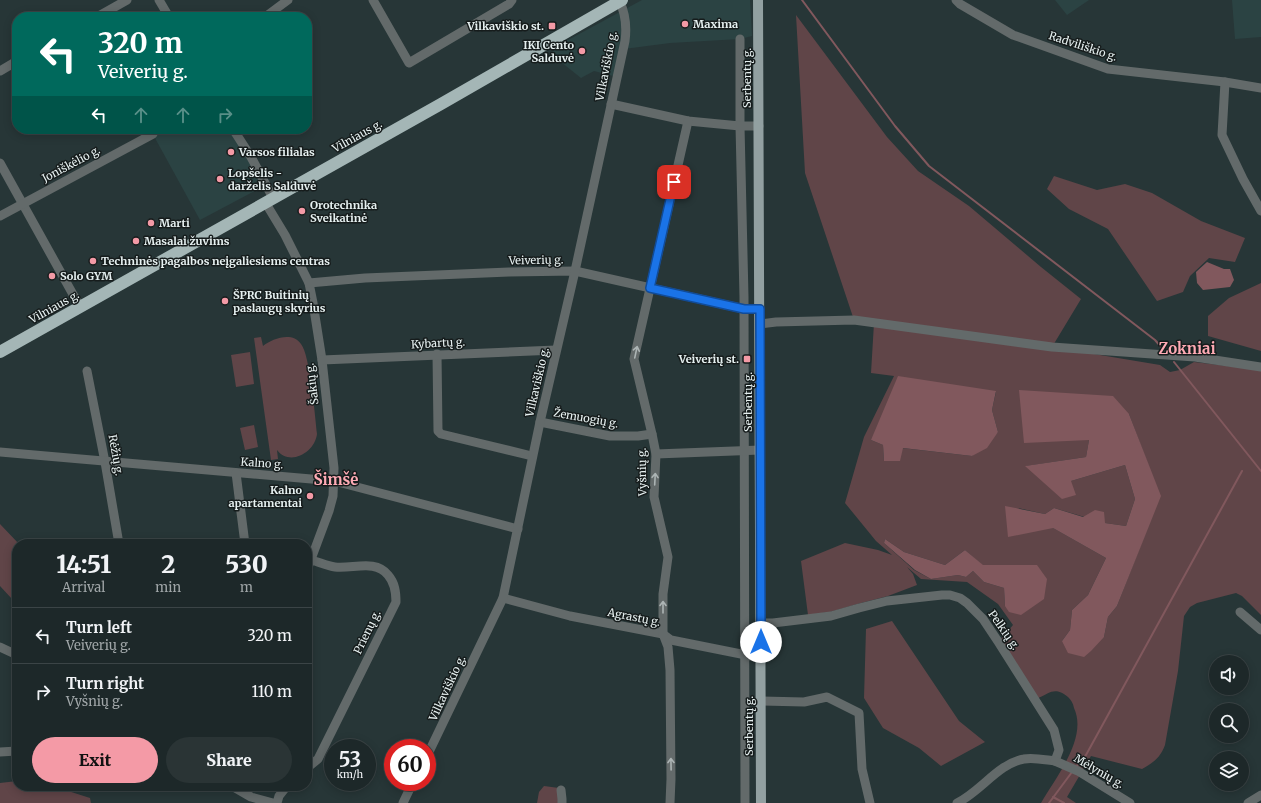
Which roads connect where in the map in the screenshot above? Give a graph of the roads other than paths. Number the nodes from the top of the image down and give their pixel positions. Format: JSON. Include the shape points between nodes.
{"nodes":[{"id":1,"x":127,"y":0,"type":"edge"},
{"id":2,"x":159,"y":0,"type":"edge"},
{"id":3,"x":288,"y":0,"type":"edge"},
{"id":4,"x":373,"y":0,"type":"edge"},
{"id":5,"x":512,"y":0,"type":"edge"},
{"id":6,"x":620,"y":0,"type":"edge"},
{"id":7,"x":758,"y":0,"type":"edge"},
{"id":8,"x":956,"y":0,"type":"edge"},
{"id":9,"x":106,"y":12,"type":"edge"},
{"id":10,"x":165,"y":12,"type":"edge"},
{"id":11,"x":272,"y":12,"type":"edge"},
{"id":12,"x":740,"y":39,"type":"dead end"},
{"id":13,"x":12,"y":64,"type":"edge"},
{"id":14,"x":0,"y":71,"type":"edge"},
{"id":15,"x":1225,"y":82,"type":"junction"},
{"id":16,"x":1261,"y":88,"type":"edge"},
{"id":17,"x":611,"y":104,"type":"junction"},
{"id":18,"x":688,"y":121,"type":"junction"},
{"id":19,"x":740,"y":126,"type":"junction"},
{"id":20,"x":759,"y":126,"type":"junction"},
{"id":21,"x":147,"y":134,"type":"edge"},
{"id":22,"x":236,"y":134,"type":"edge"},
{"id":23,"x":0,"y":163,"type":"edge"},
{"id":24,"x":269,"y":200,"type":"junction"},
{"id":25,"x":24,"y":203,"type":"junction"},
{"id":26,"x":1261,"y":211,"type":"edge"},
{"id":27,"x":0,"y":216,"type":"edge"},
{"id":28,"x":575,"y":271,"type":"junction"},
{"id":29,"x":309,"y":282,"type":"junction"},
{"id":30,"x":650,"y":288,"type":"junction"},
{"id":31,"x":80,"y":307,"type":"junction"},
{"id":32,"x":744,"y":309,"type":"junction"},
{"id":33,"x":760,"y":309,"type":"junction"},
{"id":34,"x":760,"y":324,"type":"junction"},
{"id":35,"x":556,"y":350,"type":"junction"},
{"id":36,"x":0,"y":352,"type":"edge"},
{"id":37,"x":437,"y":354,"type":"junction"},
{"id":38,"x":322,"y":360,"type":"junction"},
{"id":39,"x":1261,"y":367,"type":"edge"},
{"id":40,"x":87,"y":371,"type":"dead end"},
{"id":41,"x":540,"y":422,"type":"junction"},
{"id":42,"x":652,"y":434,"type":"junction"},
{"id":43,"x":744,"y":450,"type":"junction"},
{"id":44,"x":760,"y":450,"type":"junction"},
{"id":45,"x":0,"y":452,"type":"edge"},
{"id":46,"x":656,"y":454,"type":"junction"},
{"id":47,"x":532,"y":456,"type":"junction"},
{"id":48,"x":105,"y":462,"type":"junction"},
{"id":49,"x":236,"y":473,"type":"junction"},
{"id":50,"x":334,"y":481,"type":"junction"},
{"id":51,"x":518,"y":529,"type":"junction"},
{"id":52,"x":119,"y":539,"type":"edge"},
{"id":53,"x":244,"y":539,"type":"edge"},
{"id":54,"x":312,"y":557,"type":"edge"},
{"id":55,"x":312,"y":560,"type":"edge"},
{"id":56,"x":503,"y":598,"type":"junction"},
{"id":57,"x":1240,"y":612,"type":"dead end"},
{"id":58,"x":761,"y":622,"type":"junction"},
{"id":59,"x":1261,"y":630,"type":"edge"},
{"id":60,"x":663,"y":634,"type":"junction"},
{"id":61,"x":0,"y":647,"type":"edge"},
{"id":62,"x":12,"y":653,"type":"edge"},
{"id":63,"x":745,"y":655,"type":"junction"},
{"id":64,"x":761,"y":658,"type":"junction"},
{"id":65,"x":761,"y":702,"type":"junction"},
{"id":66,"x":435,"y":739,"type":"edge"},
{"id":67,"x":12,"y":751,"type":"edge"},
{"id":68,"x":0,"y":752,"type":"edge"},
{"id":69,"x":1055,"y":761,"type":"junction"},
{"id":70,"x":312,"y":764,"type":"edge"},
{"id":71,"x":561,"y":790,"type":"dead end"},
{"id":72,"x":240,"y":791,"type":"edge"},
{"id":73,"x":283,"y":791,"type":"edge"},
{"id":74,"x":409,"y":791,"type":"edge"},
{"id":75,"x":1261,"y":795,"type":"edge"},
{"id":76,"x":273,"y":803,"type":"edge"},
{"id":77,"x":276,"y":803,"type":"edge"},
{"id":78,"x":402,"y":803,"type":"edge"},
{"id":79,"x":562,"y":803,"type":"edge"},
{"id":80,"x":670,"y":803,"type":"edge"},
{"id":81,"x":746,"y":803,"type":"edge"},
{"id":82,"x":761,"y":803,"type":"edge"},
{"id":83,"x":870,"y":803,"type":"edge"},
{"id":84,"x":957,"y":803,"type":"edge"},
{"id":85,"x":1130,"y":803,"type":"edge"},
{"id":86,"x":1248,"y":803,"type":"edge"}],
"edges":[{"from":1,"to":9,"type":"street"},
{"from":2,"to":10,"type":"street"},
{"from":3,"to":11,"type":"street"},
{"from":4,"to":5,"type":"street","via":[[409,63]]},
{"from":6,"to":17,"type":"street","name":"Vilkaviškio g.","via":[[626,20],[626,35]]},
{"from":6,"to":24,"type":"highway","name":"Vilniaus g."},
{"from":7,"to":20,"type":"main road","name":"Serbentų g."},
{"from":8,"to":15,"type":"street","name":"Radviliškio g.","via":[[1013,35],[1108,70]]},
{"from":12,"to":19,"type":"street"},
{"from":13,"to":14,"type":"street"},
{"from":15,"to":16,"type":"street","name":"Radviliškio g."},
{"from":15,"to":26,"type":"street","via":[[1222,135]]},
{"from":17,"to":18,"type":"street"},
{"from":17,"to":28,"type":"street","name":"Vilkaviškio g."},
{"from":18,"to":19,"type":"street"},
{"from":18,"to":30,"type":"street","name":"Vyšnių g."},
{"from":19,"to":20,"type":"street"},
{"from":19,"to":32,"type":"street"},
{"from":20,"to":33,"type":"main road","name":"Serbentų g."},
{"from":21,"to":25,"type":"street","name":"Joniškėlio g."},
{"from":22,"to":24,"type":"street","name":"Šakių g.","via":[[251,157]]},
{"from":23,"to":25,"type":"street"},
{"from":24,"to":29,"type":"street","name":"Šakių g."},
{"from":24,"to":31,"type":"highway","name":"Vilniaus g."},
{"from":25,"to":27,"type":"street","name":"Joniškėlio g."},
{"from":25,"to":31,"type":"street"},
{"from":28,"to":29,"type":"street","name":"Veiverių g.","via":[[380,277]]},
{"from":28,"to":30,"type":"street","name":"Veiverių g."},
{"from":28,"to":35,"type":"street","name":"Vilkaviškio g."},
{"from":29,"to":38,"type":"street","name":"Šakių g."},
{"from":30,"to":32,"type":"street","name":"Veiverių g."},
{"from":42,"to":30,"type":"street","name":"Vyšnių g.","one_way":true,"via":[[634,359]]},
{"from":31,"to":36,"type":"highway","name":"Vilniaus g."},
{"from":32,"to":33,"type":"street","name":"Veiverių g."},
{"from":32,"to":43,"type":"street"},
{"from":33,"to":34,"type":"main road","name":"Serbentų g."},
{"from":34,"to":39,"type":"street","via":[[854,320],[1052,347],[1189,357]]},
{"from":34,"to":44,"type":"main road","name":"Serbentų g."},
{"from":35,"to":37,"type":"street","name":"Kybartų g."},
{"from":35,"to":41,"type":"street","name":"Vilkaviškio g."},
{"from":37,"to":38,"type":"street","name":"Kybartų g."},
{"from":37,"to":47,"type":"street","via":[[438,431],[441,434]]},
{"from":38,"to":50,"type":"street","name":"Šakių g."},
{"from":40,"to":48,"type":"street","name":"Rėžių g."},
{"from":41,"to":42,"type":"street","name":"Žemuogių g.","via":[[610,436]]},
{"from":41,"to":47,"type":"street","name":"Vilkaviškio g."},
{"from":42,"to":46,"type":"street","name":"Vyšnių g."},
{"from":43,"to":44,"type":"street"},
{"from":43,"to":46,"type":"street"},
{"from":43,"to":63,"type":"street"},
{"from":44,"to":58,"type":"main road","name":"Serbentų g."},
{"from":45,"to":48,"type":"street","name":"Kalno g."},
{"from":60,"to":46,"type":"street","name":"Vyšnių g.","one_way":true,"via":[[663,594],[668,557],[654,497]]},
{"from":47,"to":51,"type":"street","name":"Vilkaviškio g."},
{"from":48,"to":49,"type":"street","name":"Kalno g."},
{"from":48,"to":52,"type":"street","name":"Rėžių g."},
{"from":49,"to":50,"type":"street","name":"Kalno g."},
{"from":49,"to":53,"type":"street"},
{"from":50,"to":51,"type":"street","name":"Kalno g."},
{"from":50,"to":54,"type":"street","name":"Šakių g.","via":[[330,511]]},
{"from":51,"to":56,"type":"street","name":"Vilkaviškio g."},
{"from":55,"to":70,"type":"street","name":"Prienų g.","via":[[335,567],[370,566],[382,569],[394,586],[396,602],[318,759]]},
{"from":56,"to":60,"type":"street","name":"Agrastų g.","via":[[570,616]]},
{"from":56,"to":66,"type":"street","name":"Vilkaviškio g."},
{"from":57,"to":59,"type":"street"},
{"from":58,"to":64,"type":"main road","name":"Serbentų g."},
{"from":58,"to":69,"type":"street","name":"Pelkių g.","via":[[774,623],[831,616],[887,601],[942,595],[960,598],[983,620],[1054,730],[1059,750]]},
{"from":60,"to":63,"type":"street","name":"Agrastų g.","via":[[671,640]]},
{"from":80,"to":60,"type":"street","name":"Vyšnių g.","one_way":true,"via":[[670,670],[668,647]]},
{"from":61,"to":62,"type":"street"},
{"from":63,"to":64,"type":"street","name":"Agrastų g."},
{"from":63,"to":81,"type":"street"},
{"from":64,"to":65,"type":"main road","name":"Serbentų g."},
{"from":65,"to":82,"type":"main road","name":"Serbentų g."},
{"from":65,"to":83,"type":"street","via":[[804,702],[827,697],[859,713],[862,769]]},
{"from":67,"to":68,"type":"street"},
{"from":69,"to":84,"type":"street","via":[[1024,759],[1006,766],[975,793]]},
{"from":69,"to":85,"type":"street","name":"Mėlynių g.","via":[[1078,770]]},
{"from":71,"to":79,"type":"street"},
{"from":72,"to":76,"type":"street","via":[[251,798]]},
{"from":73,"to":77,"type":"street"},
{"from":74,"to":78,"type":"street"},
{"from":75,"to":86,"type":"street"}]}
